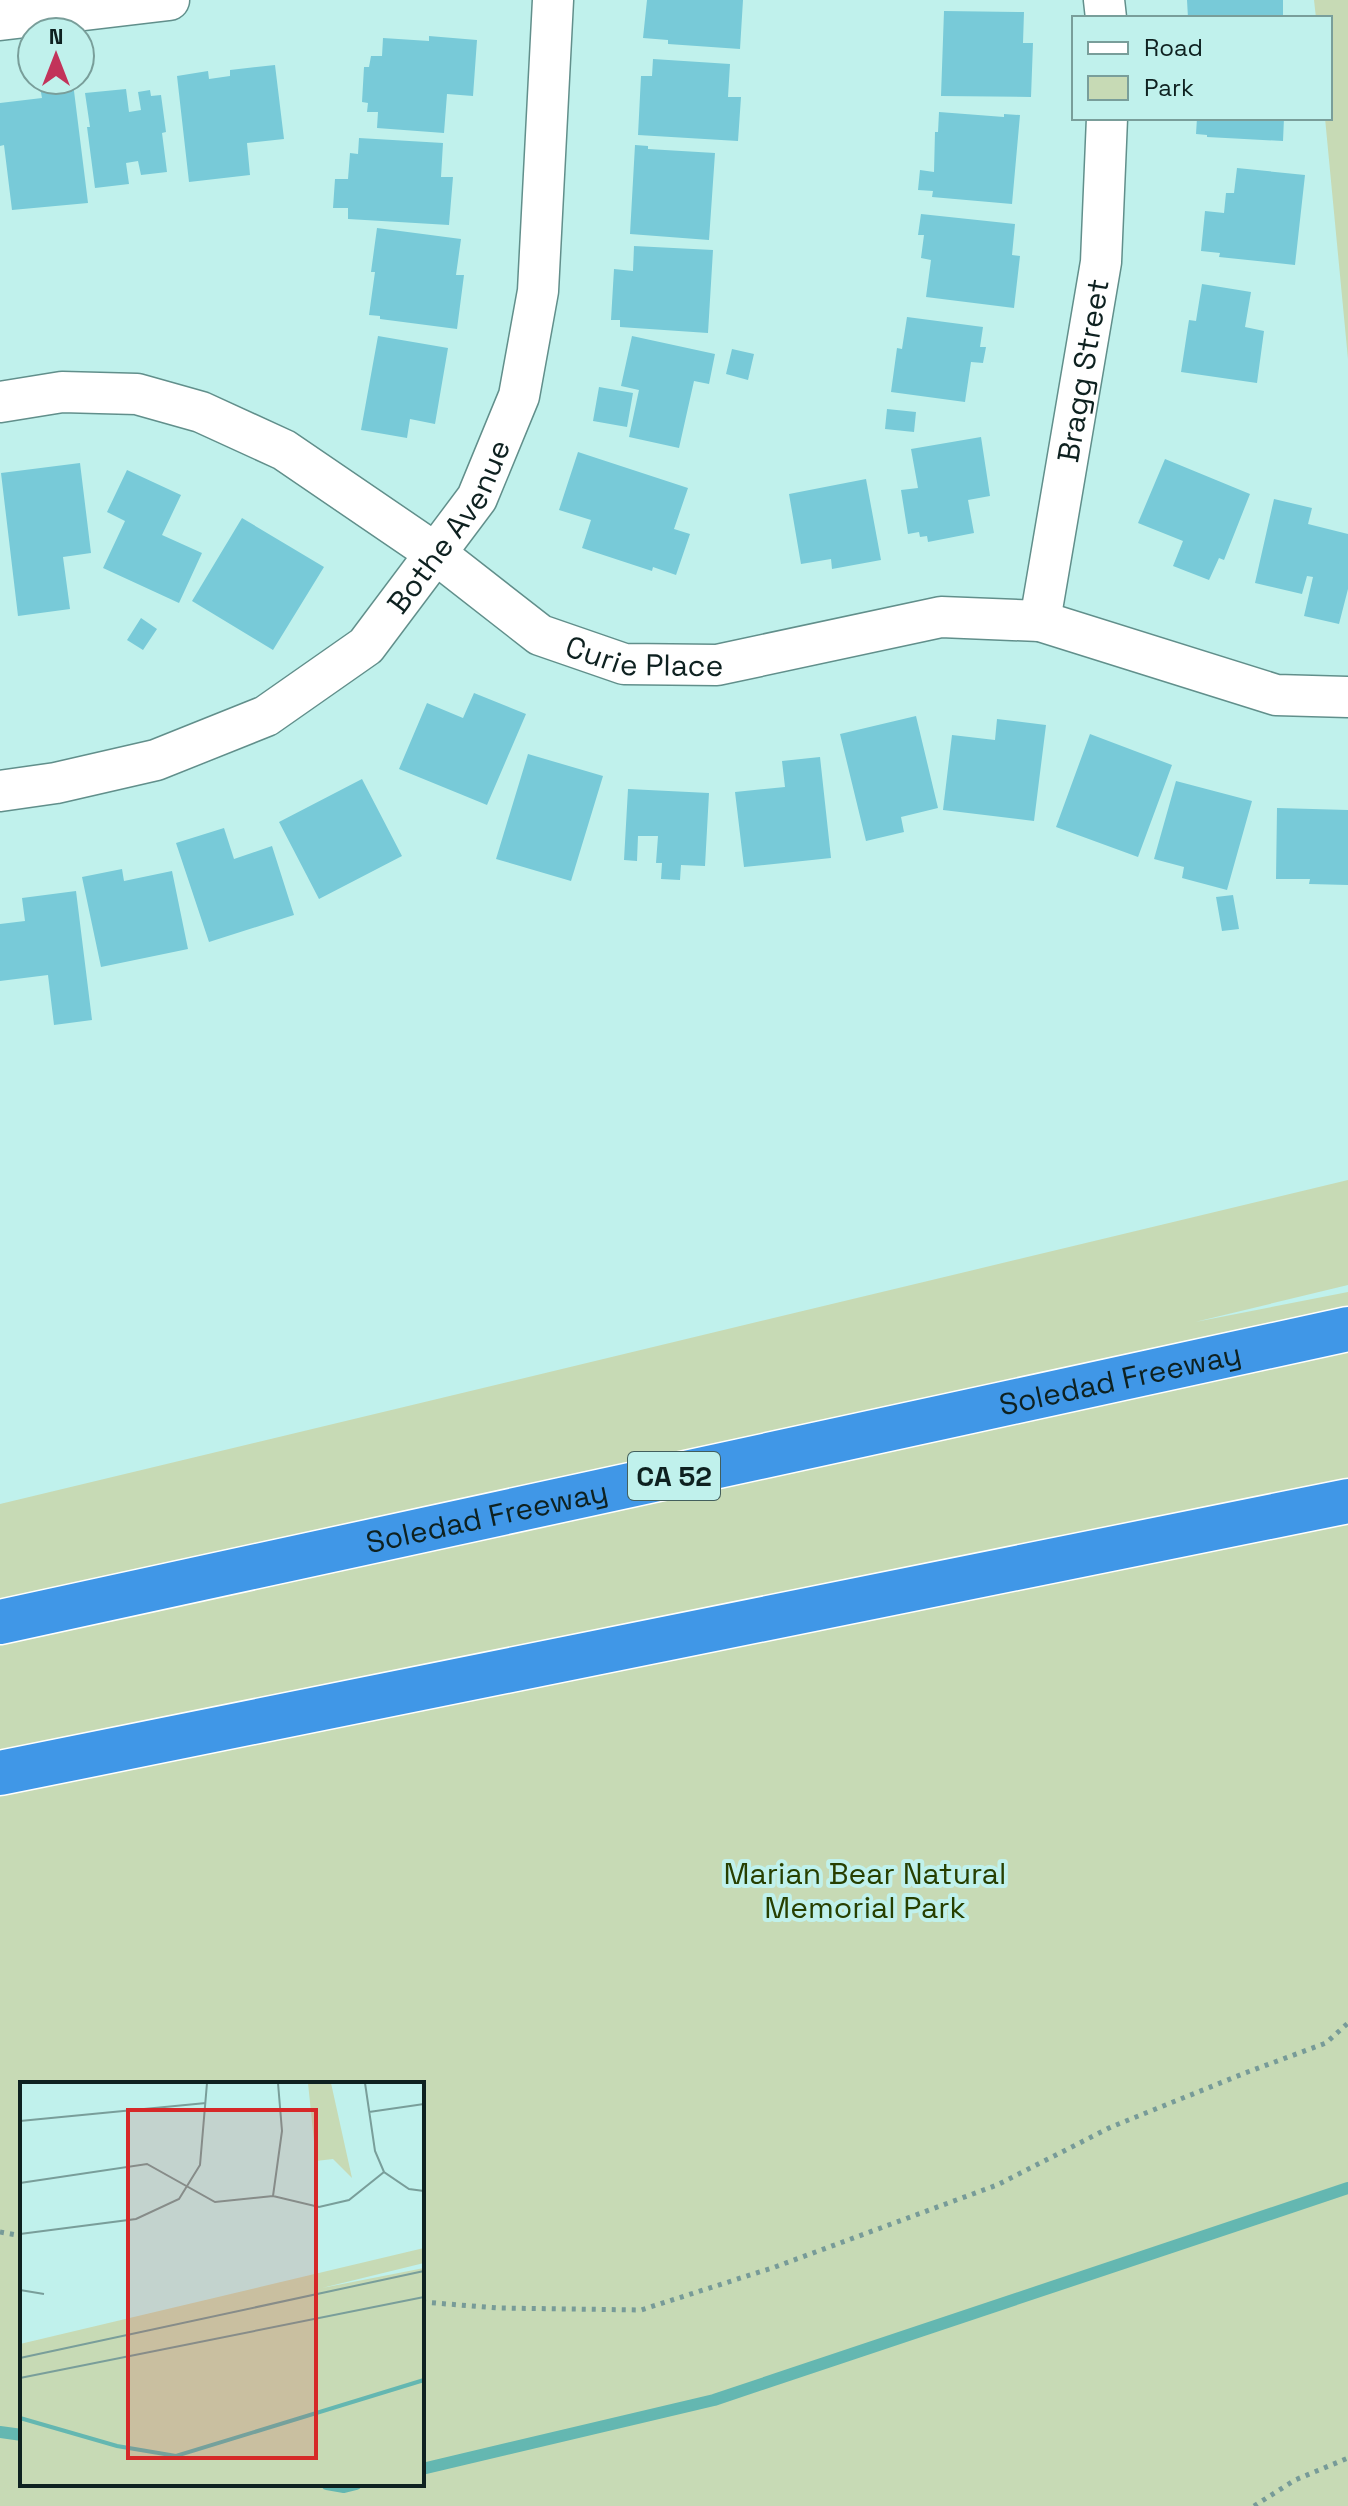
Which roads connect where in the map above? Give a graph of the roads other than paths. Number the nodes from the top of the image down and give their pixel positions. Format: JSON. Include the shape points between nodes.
{"nodes":[{"id":1,"x":169,"y":0,"type":"edge"},
{"id":2,"x":553,"y":0,"type":"edge"},
{"id":3,"x":0,"y":20,"type":"edge"},
{"id":4,"x":1107,"y":120,"type":"edge"},
{"id":5,"x":0,"y":402,"type":"edge"},
{"id":6,"x":435,"y":553,"type":"junction"},
{"id":7,"x":1040,"y":621,"type":"junction"},
{"id":8,"x":1348,"y":697,"type":"edge"},
{"id":9,"x":0,"y":791,"type":"edge"},
{"id":10,"x":1348,"y":1329,"type":"edge"},
{"id":11,"x":1348,"y":1501,"type":"edge"},
{"id":12,"x":0,"y":1622,"type":"edge"},
{"id":13,"x":0,"y":1773,"type":"edge"}],
"edges":[{"from":1,"to":3,"type":"street"},
{"from":2,"to":6,"type":"street","name":"Bothe Avenue","via":[[538,291],[519,396],[477,498]]},
{"from":4,"to":7,"type":"street","name":"Bragg Street","via":[[1101,262]]},
{"from":5,"to":6,"type":"street","name":"Curie Place","via":[[62,392],[137,394],[201,412],[284,450]]},
{"from":6,"to":7,"type":"street","name":"Curie Place","via":[[540,635],[624,664],[717,665],[941,617]]},
{"from":6,"to":9,"type":"street","name":"Bothe Avenue","via":[[366,646],[266,716],[156,760]]},
{"from":7,"to":8,"type":"street","name":"Curie Place","via":[[1276,695]]},
{"from":10,"to":12,"type":"highway","name":"Soledad Freeway","number":"CA 52"},
{"from":11,"to":13,"type":"highway"}]}
